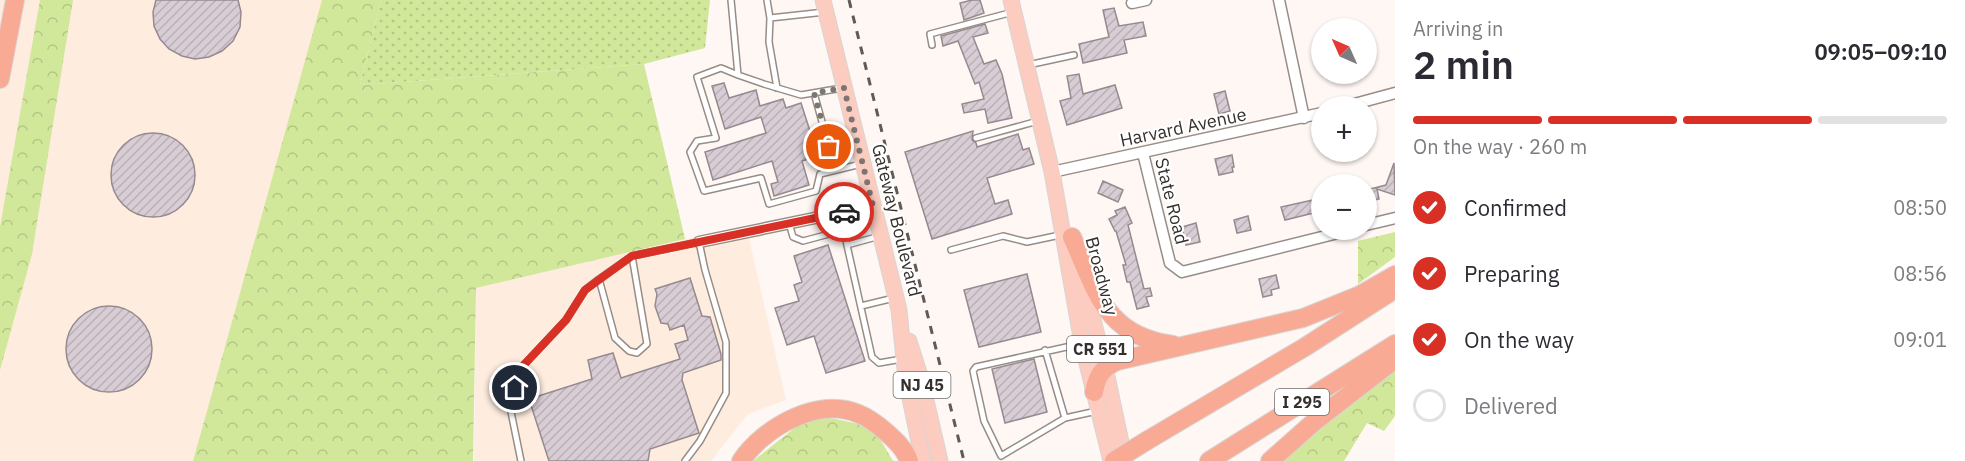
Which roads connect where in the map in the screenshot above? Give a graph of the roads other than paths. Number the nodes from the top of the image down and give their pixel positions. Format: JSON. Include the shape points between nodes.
{"nodes":[{"id":1,"x":15,"y":0,"type":"edge"},
{"id":2,"x":731,"y":0,"type":"edge"},
{"id":3,"x":767,"y":0,"type":"edge"},
{"id":4,"x":1146,"y":0,"type":"edge"},
{"id":5,"x":1279,"y":0,"type":"edge"},
{"id":6,"x":1132,"y":3,"type":"dead end"},
{"id":7,"x":824,"y":6,"type":"edge"},
{"id":8,"x":1013,"y":6,"type":"edge"},
{"id":9,"x":771,"y":18,"type":"junction"},
{"id":10,"x":932,"y":45,"type":"dead end"},
{"id":11,"x":3,"y":46,"type":"edge"},
{"id":12,"x":1074,"y":55,"type":"dead end"},
{"id":13,"x":1027,"y":66,"type":"junction"},
{"id":14,"x":738,"y":75,"type":"junction"},
{"id":15,"x":0,"y":79,"type":"edge"},
{"id":16,"x":777,"y":88,"type":"junction"},
{"id":17,"x":844,"y":88,"type":"junction"},
{"id":18,"x":814,"y":93,"type":"junction"},
{"id":19,"x":1395,"y":93,"type":"edge"},
{"id":20,"x":1377,"y":98,"type":"edge"},
{"id":21,"x":1311,"y":116,"type":"edge"},
{"id":22,"x":1305,"y":118,"type":"junction"},
{"id":23,"x":1040,"y":121,"type":"junction"},
{"id":24,"x":976,"y":138,"type":"dead end"},
{"id":25,"x":829,"y":147,"type":"dead end"},
{"id":26,"x":1143,"y":153,"type":"junction"},
{"id":27,"x":863,"y":164,"type":"junction"},
{"id":28,"x":1052,"y":172,"type":"junction"},
{"id":29,"x":873,"y":206,"type":"junction"},
{"id":30,"x":840,"y":213,"type":"junction"},
{"id":31,"x":1395,"y":218,"type":"edge"},
{"id":32,"x":1377,"y":222,"type":"edge"},
{"id":33,"x":789,"y":223,"type":"junction"},
{"id":34,"x":844,"y":230,"type":"junction"},
{"id":35,"x":1069,"y":235,"type":"junction"},
{"id":36,"x":881,"y":236,"type":"junction"},
{"id":37,"x":1311,"y":240,"type":"edge"},
{"id":38,"x":699,"y":242,"type":"junction"},
{"id":39,"x":847,"y":245,"type":"junction"},
{"id":40,"x":951,"y":250,"type":"dead end"},
{"id":41,"x":632,"y":256,"type":"junction"},
{"id":42,"x":1395,"y":275,"type":"edge"},
{"id":43,"x":600,"y":279,"type":"junction"},
{"id":44,"x":1395,"y":289,"type":"edge"},
{"id":45,"x":898,"y":304,"type":"junction"},
{"id":46,"x":861,"y":306,"type":"junction"},
{"id":47,"x":1082,"y":343,"type":"junction"},
{"id":48,"x":1395,"y":344,"type":"edge"},
{"id":49,"x":1190,"y":345,"type":"junction"},
{"id":50,"x":1045,"y":350,"type":"junction"},
{"id":51,"x":904,"y":358,"type":"junction"},
{"id":52,"x":1395,"y":359,"type":"edge"},
{"id":53,"x":1105,"y":368,"type":"junction"},
{"id":54,"x":1094,"y":392,"type":"junction"},
{"id":55,"x":1098,"y":410,"type":"junction"},
{"id":56,"x":1065,"y":418,"type":"junction"},
{"id":57,"x":918,"y":458,"type":"edge"},
{"id":58,"x":1115,"y":460,"type":"edge"},
{"id":59,"x":522,"y":461,"type":"edge"},
{"id":60,"x":685,"y":461,"type":"edge"},
{"id":61,"x":741,"y":461,"type":"edge"},
{"id":62,"x":940,"y":461,"type":"edge"},
{"id":63,"x":1209,"y":461,"type":"edge"},
{"id":64,"x":1270,"y":461,"type":"edge"}],
"edges":[{"from":1,"to":11,"type":"highway"},
{"from":2,"to":14,"type":"lane"},
{"from":3,"to":9,"type":"lane"},
{"from":4,"to":6,"type":"street"},
{"from":5,"to":22,"type":"street"},
{"from":7,"to":9,"type":"lane"},
{"from":7,"to":17,"type":"main road","name":"Gateway Boulevard","number":"NJ 45"},
{"from":8,"to":10,"type":"lane","via":[[930,34]]},
{"from":8,"to":13,"type":"main road","name":"Broadway","number":"CR 551"},
{"from":9,"to":16,"type":"lane","via":[[769,42]]},
{"from":11,"to":15,"type":"highway"},
{"from":12,"to":13,"type":"lane"},
{"from":13,"to":23,"type":"main road","name":"Broadway","number":"CR 551"},
{"from":14,"to":16,"type":"lane"},
{"from":14,"to":27,"type":"lane","via":[[721,68],[697,77],[716,138],[697,141],[690,152],[704,192],[761,178],[769,204],[816,191],[820,174]]},
{"from":16,"to":18,"type":"lane","via":[[801,95]]},
{"from":17,"to":18,"type":"lane"},
{"from":17,"to":27,"type":"main road","name":"Gateway Boulevard","number":"NJ 45"},
{"from":18,"to":25,"type":"lane"},
{"from":19,"to":20,"type":"street"},
{"from":21,"to":22,"type":"street","name":"Harvard Avenue"},
{"from":22,"to":26,"type":"street","name":"Harvard Avenue"},
{"from":23,"to":24,"type":"lane"},
{"from":23,"to":28,"type":"main road","name":"Broadway","number":"CR 551"},
{"from":26,"to":28,"type":"street","name":"Harvard Avenue"},
{"from":26,"to":37,"type":"street","name":"State Road","via":[[1170,263],[1182,272]]},
{"from":27,"to":29,"type":"main road","name":"Gateway Boulevard","number":"NJ 45"},
{"from":28,"to":35,"type":"main road","name":"Broadway","number":"CR 551"},
{"from":29,"to":30,"type":"street"},
{"from":29,"to":36,"type":"main road","name":"Gateway Boulevard","number":"NJ 45"},
{"from":30,"to":33,"type":"street"},
{"from":30,"to":34,"type":"lane"},
{"from":31,"to":32,"type":"street"},
{"from":33,"to":34,"type":"lane","via":[[793,237],[803,241]]},
{"from":33,"to":38,"type":"street"},
{"from":34,"to":39,"type":"lane"},
{"from":35,"to":40,"type":"lane","via":[[1027,242],[1003,236]]},
{"from":35,"to":47,"type":"main road","name":"Broadway","number":"CR 551"},
{"from":35,"to":49,"type":"highway","via":[[1105,308],[1120,325],[1151,341]]},
{"from":35,"to":53,"type":"main road","name":"Broadway","number":"CR 551"},
{"from":36,"to":39,"type":"lane"},
{"from":36,"to":45,"type":"main road","name":"Gateway Boulevard","number":"NJ 45"},
{"from":38,"to":41,"type":"lane"},
{"from":38,"to":60,"type":"lane","via":[[726,342],[726,393]]},
{"from":39,"to":46,"type":"lane"},
{"from":41,"to":43,"type":"lane"},
{"from":41,"to":43,"type":"lane","via":[[647,344],[637,353],[615,338]]},
{"from":42,"to":49,"type":"highway","via":[[1315,315]]},
{"from":43,"to":59,"type":"lane","via":[[585,290],[566,320],[520,369],[510,408]]},
{"from":44,"to":58,"type":"highway","number":"I 295","bridge":true},
{"from":45,"to":46,"type":"lane"},
{"from":45,"to":51,"type":"main road","name":"Gateway Boulevard","number":"NJ 45"},
{"from":45,"to":62,"type":"main road","number":"NJ 45"},
{"from":46,"to":51,"type":"lane","via":[[872,357],[879,363]]},
{"from":47,"to":50,"type":"lane"},
{"from":47,"to":54,"type":"main road","name":"Broadway","number":"CR 551"},
{"from":48,"to":63,"type":"highway","number":"I 295"},
{"from":49,"to":53,"type":"highway","via":[[1117,361]]},
{"from":50,"to":56,"type":"lane"},
{"from":50,"to":56,"type":"lane","via":[[975,367],[984,421],[1003,456]]},
{"from":51,"to":57,"type":"main road","name":"Gateway Boulevard","number":"NJ 45"},
{"from":52,"to":64,"type":"highway"},
{"from":53,"to":54,"type":"highway"},
{"from":53,"to":58,"type":"main road","name":"Broadway","number":"CR 551"},
{"from":54,"to":55,"type":"main road","name":"Broadway","number":"CR 551"},
{"from":55,"to":56,"type":"lane"},
{"from":55,"to":58,"type":"main road","name":"Broadway","number":"CR 551"},
{"from":57,"to":61,"type":"highway","via":[[906,454],[877,424],[858,413],[840,409],[797,416],[754,446]]}]}
